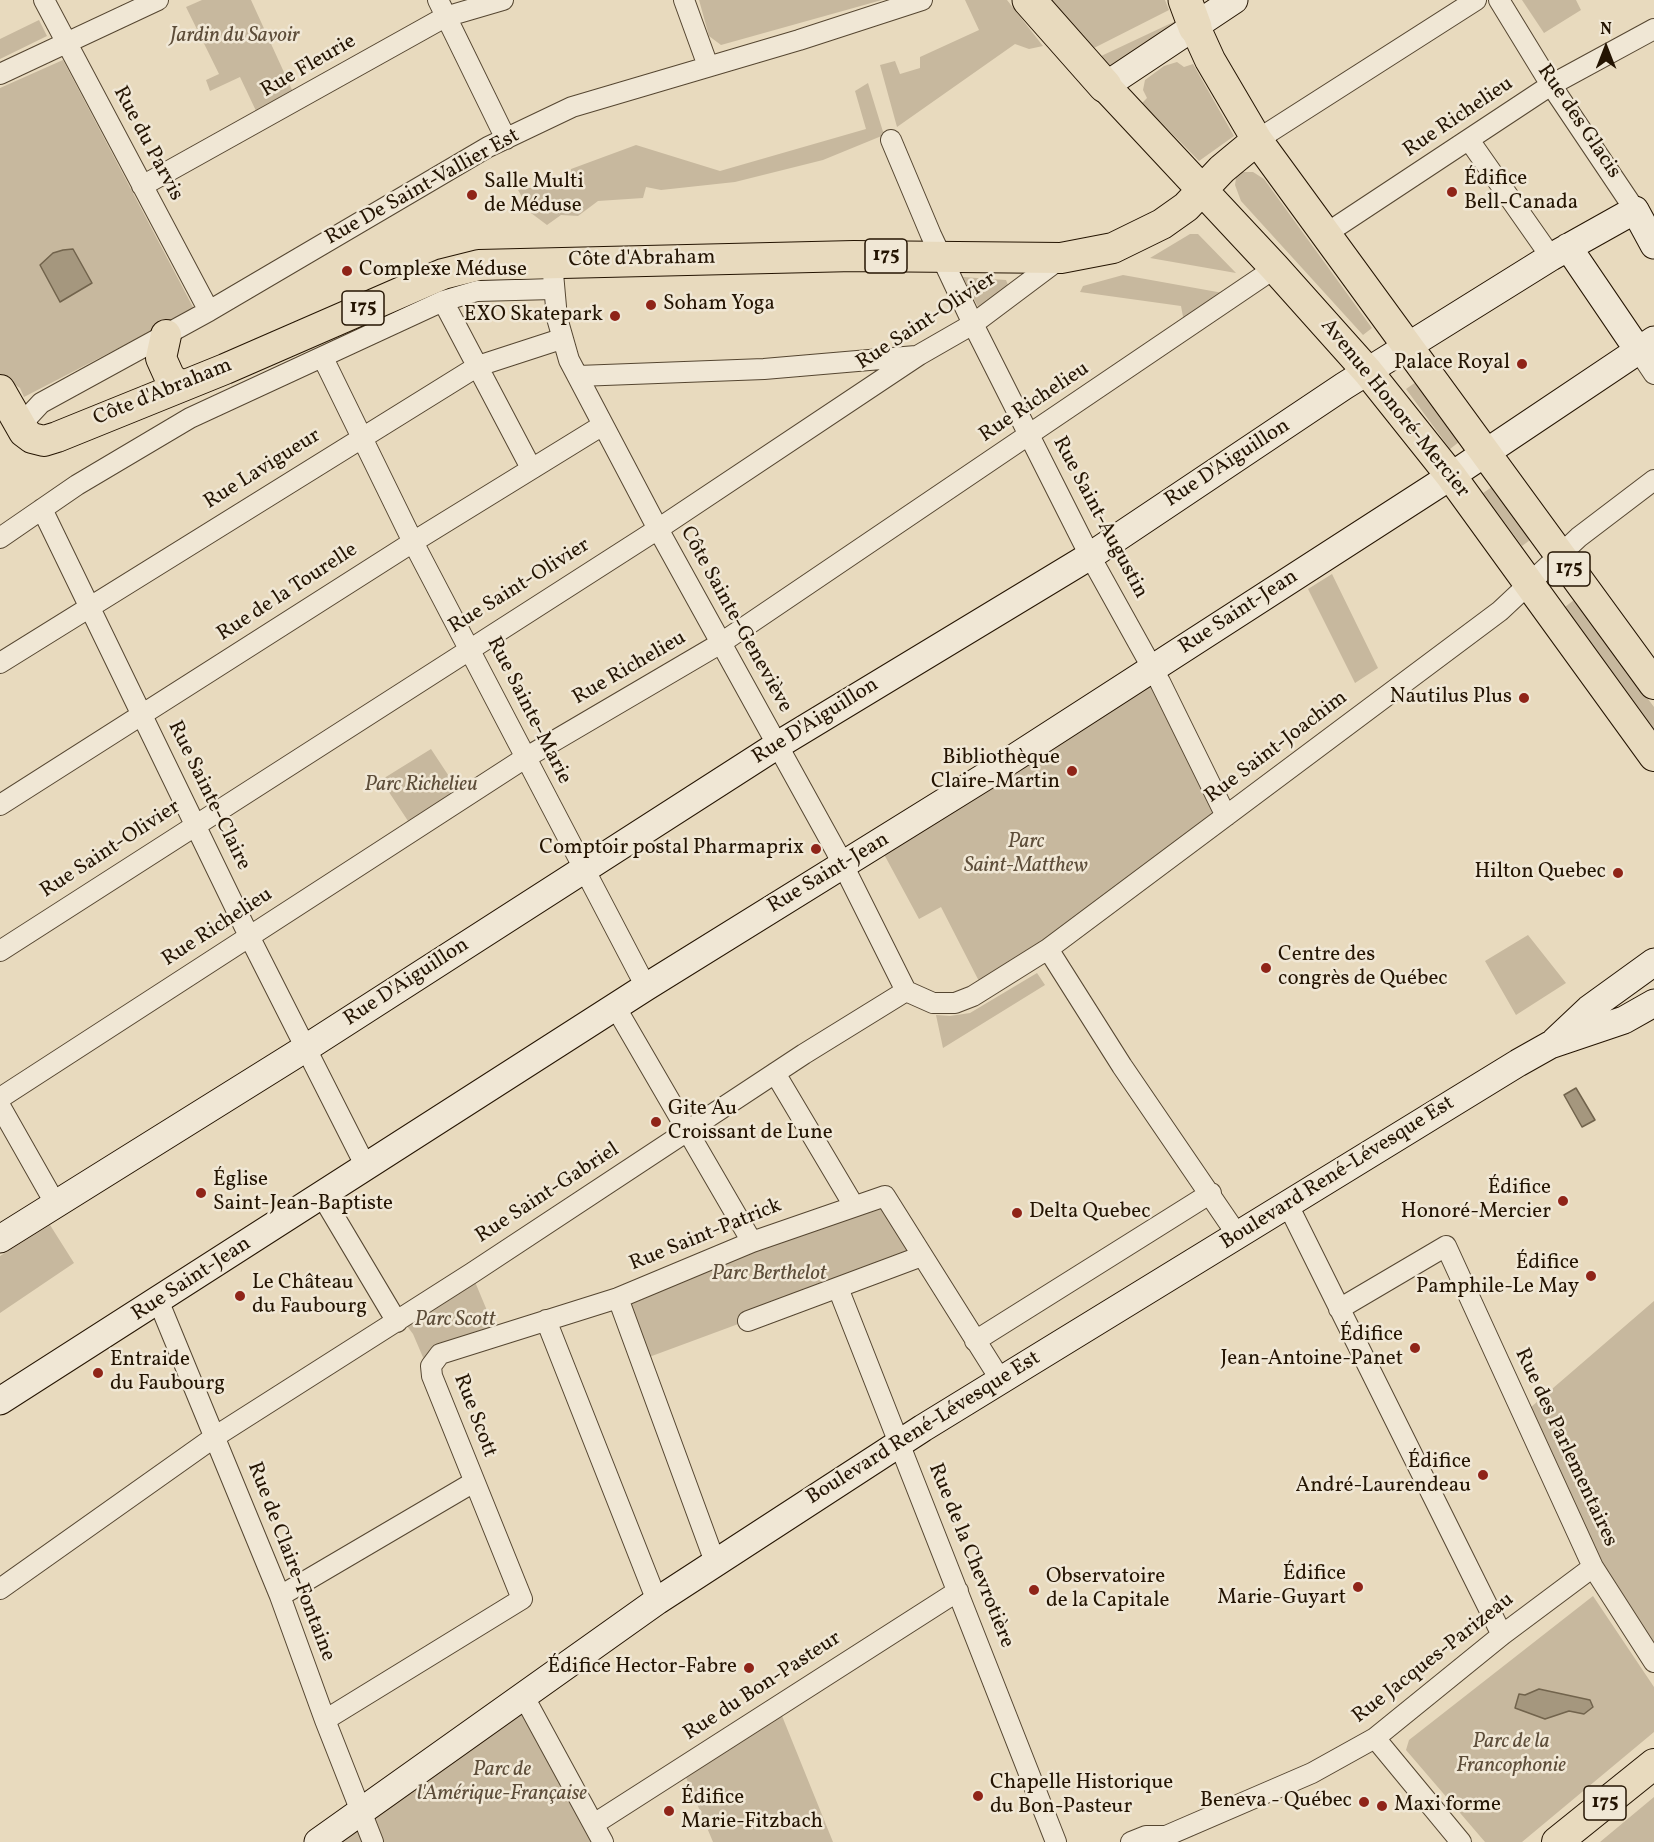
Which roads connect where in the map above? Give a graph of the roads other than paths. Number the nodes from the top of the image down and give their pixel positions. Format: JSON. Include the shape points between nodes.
{"nodes":[{"id":1,"x":44,"y":0,"type":"edge"},
{"id":2,"x":158,"y":0,"type":"edge"},
{"id":3,"x":502,"y":0,"type":"edge"},
{"id":4,"x":684,"y":0,"type":"edge"},
{"id":5,"x":922,"y":0,"type":"edge"},
{"id":6,"x":1029,"y":0,"type":"edge"},
{"id":7,"x":1234,"y":0,"type":"edge"},
{"id":8,"x":1476,"y":0,"type":"edge"},
{"id":9,"x":1499,"y":0,"type":"edge"},
{"id":10,"x":441,"y":8,"type":"edge"},
{"id":11,"x":1189,"y":13,"type":"edge"},
{"id":12,"x":1654,"y":29,"type":"edge"},
{"id":13,"x":66,"y":44,"type":"junction"},
{"id":14,"x":708,"y":66,"type":"junction"},
{"id":15,"x":0,"y":74,"type":"edge"},
{"id":16,"x":1551,"y":85,"type":"junction"},
{"id":17,"x":1105,"y":86,"type":"junction"},
{"id":18,"x":506,"y":139,"type":"junction"},
{"id":19,"x":891,"y":140,"type":"dead end"},
{"id":20,"x":1257,"y":140,"type":"junction"},
{"id":21,"x":1469,"y":140,"type":"junction"},
{"id":22,"x":142,"y":186,"type":"junction"},
{"id":23,"x":1201,"y":190,"type":"junction"},
{"id":24,"x":1635,"y":210,"type":"junction"},
{"id":25,"x":1324,"y":235,"type":"junction"},
{"id":26,"x":1654,"y":245,"type":"edge"},
{"id":27,"x":1560,"y":252,"type":"junction"},
{"id":28,"x":941,"y":257,"type":"junction"},
{"id":29,"x":1061,"y":258,"type":"junction"},
{"id":30,"x":1275,"y":268,"type":"junction"},
{"id":31,"x":553,"y":275,"type":"junction"},
{"id":32,"x":443,"y":301,"type":"junction"},
{"id":33,"x":209,"y":311,"type":"junction"},
{"id":34,"x":973,"y":324,"type":"junction"},
{"id":35,"x":166,"y":335,"type":"junction"},
{"id":36,"x":561,"y":339,"type":"junction"},
{"id":37,"x":1408,"y":345,"type":"junction"},
{"id":38,"x":1646,"y":345,"type":"edge"},
{"id":39,"x":919,"y":355,"type":"junction"},
{"id":40,"x":323,"y":358,"type":"junction"},
{"id":41,"x":478,"y":366,"type":"junction"},
{"id":42,"x":1368,"y":372,"type":"junction"},
{"id":43,"x":1654,"y":374,"type":"edge"},
{"id":44,"x":578,"y":376,"type":"junction"},
{"id":45,"x":180,"y":385,"type":"junction"},
{"id":46,"x":0,"y":390,"type":"edge"},
{"id":47,"x":603,"y":425,"type":"junction"},
{"id":48,"x":1029,"y":436,"type":"junction"},
{"id":49,"x":12,"y":438,"type":"edge"},
{"id":50,"x":361,"y":438,"type":"junction"},
{"id":51,"x":1484,"y":452,"type":"junction"},
{"id":52,"x":531,"y":468,"type":"junction"},
{"id":53,"x":1451,"y":476,"type":"junction"},
{"id":54,"x":1654,"y":480,"type":"edge"},
{"id":55,"x":42,"y":509,"type":"junction"},
{"id":56,"x":658,"y":529,"type":"junction"},
{"id":57,"x":0,"y":538,"type":"edge"},
{"id":58,"x":413,"y":542,"type":"junction"},
{"id":59,"x":1559,"y":555,"type":"junction"},
{"id":60,"x":1090,"y":556,"type":"junction"},
{"id":61,"x":1529,"y":582,"type":"junction"},
{"id":62,"x":92,"y":607,"type":"junction"},
{"id":63,"x":721,"y":644,"type":"junction"},
{"id":64,"x":468,"y":648,"type":"junction"},
{"id":65,"x":0,"y":663,"type":"edge"},
{"id":66,"x":1152,"y":668,"type":"junction"},
{"id":67,"x":1654,"y":684,"type":"edge"},
{"id":68,"x":143,"y":715,"type":"junction"},
{"id":69,"x":776,"y":746,"type":"junction"},
{"id":70,"x":1654,"y":756,"type":"edge"},
{"id":71,"x":525,"y":758,"type":"junction"},
{"id":72,"x":0,"y":805,"type":"edge"},
{"id":73,"x":1226,"y":816,"type":"junction"},
{"id":74,"x":195,"y":825,"type":"junction"},
{"id":75,"x":843,"y":865,"type":"junction"},
{"id":76,"x":584,"y":871,"type":"junction"},
{"id":77,"x":249,"y":936,"type":"junction"},
{"id":78,"x":1048,"y":949,"type":"junction"},
{"id":79,"x":0,"y":951,"type":"edge"},
{"id":80,"x":1654,"y":962,"type":"edge"},
{"id":81,"x":646,"y":987,"type":"junction"},
{"id":82,"x":906,"y":992,"type":"junction"},
{"id":83,"x":1654,"y":1003,"type":"edge"},
{"id":84,"x":616,"y":1008,"type":"junction"},
{"id":85,"x":1550,"y":1045,"type":"junction"},
{"id":86,"x":306,"y":1048,"type":"junction"},
{"id":87,"x":775,"y":1073,"type":"junction"},
{"id":88,"x":0,"y":1098,"type":"edge"},
{"id":89,"x":0,"y":1106,"type":"edge"},
{"id":90,"x":687,"y":1131,"type":"junction"},
{"id":91,"x":366,"y":1167,"type":"junction"},
{"id":92,"x":1211,"y":1192,"type":"junction"},
{"id":93,"x":322,"y":1196,"type":"junction"},
{"id":94,"x":55,"y":1203,"type":"junction"},
{"id":95,"x":1288,"y":1205,"type":"junction"},
{"id":96,"x":854,"y":1206,"type":"junction"},
{"id":97,"x":1238,"y":1236,"type":"junction"},
{"id":98,"x":0,"y":1239,"type":"edge"},
{"id":99,"x":752,"y":1242,"type":"junction"},
{"id":100,"x":922,"y":1256,"type":"junction"},
{"id":101,"x":838,"y":1288,"type":"junction"},
{"id":102,"x":618,"y":1298,"type":"junction"},
{"id":103,"x":158,"y":1300,"type":"junction"},
{"id":104,"x":1339,"y":1309,"type":"junction"},
{"id":105,"x":546,"y":1320,"type":"junction"},
{"id":106,"x":748,"y":1321,"type":"dead end"},
{"id":107,"x":397,"y":1322,"type":"junction"},
{"id":108,"x":975,"y":1341,"type":"junction"},
{"id":109,"x":1000,"y":1380,"type":"junction"},
{"id":110,"x":0,"y":1401,"type":"edge"},
{"id":111,"x":216,"y":1437,"type":"junction"},
{"id":112,"x":899,"y":1443,"type":"junction"},
{"id":113,"x":474,"y":1482,"type":"junction"},
{"id":114,"x":715,"y":1562,"type":"junction"},
{"id":115,"x":1593,"y":1567,"type":"junction"},
{"id":116,"x":0,"y":1589,"type":"edge"},
{"id":117,"x":958,"y":1591,"type":"junction"},
{"id":118,"x":280,"y":1596,"type":"junction"},
{"id":119,"x":657,"y":1601,"type":"junction"},
{"id":120,"x":1502,"y":1635,"type":"junction"},
{"id":121,"x":1654,"y":1662,"type":"edge"},
{"id":122,"x":523,"y":1695,"type":"junction"},
{"id":123,"x":325,"y":1720,"type":"junction"},
{"id":124,"x":1375,"y":1738,"type":"junction"},
{"id":125,"x":1654,"y":1764,"type":"edge"},
{"id":126,"x":360,"y":1810,"type":"junction"},
{"id":127,"x":594,"y":1824,"type":"junction"},
{"id":128,"x":1163,"y":1839,"type":"edge"},
{"id":129,"x":318,"y":1842,"type":"edge"},
{"id":130,"x":373,"y":1842,"type":"edge"},
{"id":131,"x":603,"y":1842,"type":"edge"},
{"id":132,"x":1056,"y":1842,"type":"edge"},
{"id":133,"x":1131,"y":1842,"type":"edge"},
{"id":134,"x":1461,"y":1842,"type":"edge"},
{"id":135,"x":1557,"y":1842,"type":"edge"}],
"edges":[{"from":1,"to":13,"type":"street","name":"Rue du Parvis"},
{"from":2,"to":13,"type":"street"},
{"from":3,"to":10,"type":"street","name":"Rue Fleurie"},
{"from":4,"to":14,"type":"street"},
{"from":5,"to":14,"type":"street","name":"Rue De Saint-Vallier Est"},
{"from":6,"to":17,"type":"highway"},
{"from":7,"to":11,"type":"main road"},
{"from":8,"to":20,"type":"street"},
{"from":9,"to":16,"type":"street","name":"Rue des Glacis"},
{"from":10,"to":18,"type":"street"},
{"from":10,"to":22,"type":"street","name":"Rue Fleurie"},
{"from":11,"to":17,"type":"main road"},
{"from":11,"to":20,"type":"main road","name":"Avenue Honoré-Mercier","number":"175","via":[[1214,67]]},
{"from":12,"to":16,"type":"street","name":"Rue Richelieu"},
{"from":13,"to":15,"type":"street"},
{"from":13,"to":22,"type":"street","name":"Rue du Parvis"},
{"from":14,"to":18,"type":"street","name":"Rue De Saint-Vallier Est","via":[[572,106]]},
{"from":16,"to":21,"type":"street","name":"Rue Richelieu"},
{"from":16,"to":24,"type":"street","name":"Rue des Glacis"},
{"from":17,"to":23,"type":"main road","name":"Avenue Honoré-Mercier","number":"175"},
{"from":18,"to":33,"type":"street","name":"Rue De Saint-Vallier Est"},
{"from":19,"to":28,"type":"street","name":"Rue Saint-Augustin"},
{"from":20,"to":23,"type":"main road","name":"Côte d'Abraham","number":"175"},
{"from":20,"to":25,"type":"main road","name":"Avenue Honoré-Mercier","number":"175"},
{"from":21,"to":25,"type":"street","name":"Rue Richelieu"},
{"from":21,"to":27,"type":"street"},
{"from":22,"to":33,"type":"street","name":"Rue du Parvis"},
{"from":23,"to":29,"type":"main road","name":"Côte d'Abraham","number":"175","via":[[1174,217],[1137,238],[1113,248]]},
{"from":23,"to":30,"type":"main road","name":"Avenue Honoré-Mercier","number":"175"},
{"from":24,"to":26,"type":"main road","name":"Rue des Glacis"},
{"from":24,"to":27,"type":"main road","name":"Rue D'Aiguillon"},
{"from":25,"to":37,"type":"main road","name":"Avenue Honoré-Mercier","number":"175"},
{"from":27,"to":37,"type":"main road","name":"Rue D'Aiguillon"},
{"from":27,"to":38,"type":"main road"},
{"from":28,"to":29,"type":"main road","name":"Côte d'Abraham","number":"175"},
{"from":28,"to":31,"type":"main road","name":"Côte d'Abraham","number":"175"},
{"from":28,"to":34,"type":"street","name":"Rue Saint-Augustin"},
{"from":29,"to":34,"type":"street","name":"Rue Saint-Olivier"},
{"from":30,"to":42,"type":"main road","name":"Avenue Honoré-Mercier","number":"175"},
{"from":30,"to":48,"type":"street","name":"Rue Richelieu"},
{"from":31,"to":32,"type":"street"},
{"from":31,"to":36,"type":"street","name":"Côte Sainte-Geneviève"},
{"from":31,"to":45,"type":"main road","name":"Côte d'Abraham","number":"175","via":[[479,265],[442,274]]},
{"from":32,"to":40,"type":"street"},
{"from":32,"to":41,"type":"street"},
{"from":33,"to":35,"type":"street","name":"Rue De Saint-Vallier Est"},
{"from":34,"to":39,"type":"street","name":"Rue Saint-Olivier"},
{"from":34,"to":48,"type":"street","name":"Rue Saint-Augustin"},
{"from":35,"to":45,"type":"main road","via":[[161,358],[171,378]]},
{"from":35,"to":49,"type":"street","name":"Rue De Saint-Vallier Est","via":[[41,403]]},
{"from":36,"to":41,"type":"street","name":"Rue Lavigueur"},
{"from":36,"to":44,"type":"street","name":"Côte Sainte-Geneviève"},
{"from":37,"to":42,"type":"main road","name":"Rue D'Aiguillon"},
{"from":37,"to":51,"type":"main road","name":"Avenue Honoré-Mercier","number":"175"},
{"from":38,"to":43,"type":"street"},
{"from":38,"to":51,"type":"main road","name":"Rue Saint-Jean"},
{"from":39,"to":44,"type":"street","via":[[764,369]]},
{"from":39,"to":56,"type":"street","name":"Rue Saint-Olivier"},
{"from":40,"to":50,"type":"street","name":"Rue Sainte-Marie"},
{"from":40,"to":55,"type":"street","via":[[190,418]]},
{"from":41,"to":50,"type":"street","name":"Rue Lavigueur"},
{"from":41,"to":52,"type":"street"},
{"from":42,"to":53,"type":"main road","name":"Avenue Honoré-Mercier","number":"175"},
{"from":42,"to":60,"type":"main road","name":"Rue D'Aiguillon"},
{"from":44,"to":47,"type":"street","name":"Côte Sainte-Geneviève"},
{"from":45,"to":49,"type":"main road","name":"Côte d'Abraham","number":"175","via":[[57,437],[44,441]]},
{"from":46,"to":49,"type":"main road"},
{"from":47,"to":52,"type":"street","name":"Rue de la Tourelle"},
{"from":47,"to":56,"type":"street","name":"Côte Sainte-Geneviève"},
{"from":48,"to":60,"type":"street","name":"Rue Saint-Augustin"},
{"from":48,"to":63,"type":"street","name":"Rue Richelieu"},
{"from":50,"to":58,"type":"street","name":"Rue Sainte-Marie"},
{"from":50,"to":62,"type":"street","name":"Rue Lavigueur"},
{"from":51,"to":53,"type":"main road","name":"Rue Saint-Jean"},
{"from":51,"to":59,"type":"main road","name":"Avenue Honoré-Mercier","number":"175"},
{"from":52,"to":58,"type":"street","name":"Rue de la Tourelle"},
{"from":53,"to":61,"type":"main road","name":"Avenue Honoré-Mercier","number":"175"},
{"from":53,"to":66,"type":"main road","name":"Rue Saint-Jean"},
{"from":54,"to":59,"type":"street","name":"Rue Saint-Joachim"},
{"from":55,"to":57,"type":"street"},
{"from":55,"to":62,"type":"street","name":"Rue Sainte-Claire"},
{"from":56,"to":63,"type":"street","name":"Côte Sainte-Geneviève"},
{"from":56,"to":64,"type":"street","name":"Rue Saint-Olivier"},
{"from":58,"to":64,"type":"street","name":"Rue Sainte-Marie"},
{"from":58,"to":68,"type":"street","name":"Rue de la Tourelle"},
{"from":59,"to":61,"type":"street","name":"Rue Saint-Joachim"},
{"from":59,"to":67,"type":"main road","name":"Avenue Honoré-Mercier","number":"175"},
{"from":60,"to":66,"type":"street","name":"Rue Saint-Augustin"},
{"from":60,"to":69,"type":"main road","name":"Rue D'Aiguillon"},
{"from":61,"to":70,"type":"main road","name":"Avenue Honoré-Mercier","number":"175"},
{"from":61,"to":73,"type":"street","name":"Rue Saint-Joachim","via":[[1500,611]]},
{"from":62,"to":65,"type":"street","name":"Rue Lavigueur"},
{"from":62,"to":68,"type":"street","name":"Rue Sainte-Claire"},
{"from":63,"to":69,"type":"street","name":"Côte Sainte-Geneviève"},
{"from":63,"to":71,"type":"street","name":"Rue Richelieu"},
{"from":64,"to":71,"type":"street","name":"Rue Sainte-Marie"},
{"from":64,"to":74,"type":"street","name":"Rue Saint-Olivier"},
{"from":66,"to":73,"type":"street","name":"Rue Saint-Augustin"},
{"from":66,"to":75,"type":"main road","name":"Rue Saint-Jean"},
{"from":68,"to":72,"type":"street","name":"Rue de la Tourelle"},
{"from":68,"to":74,"type":"street","name":"Rue Sainte-Claire"},
{"from":69,"to":75,"type":"street","name":"Côte Sainte-Geneviève"},
{"from":69,"to":76,"type":"main road","name":"Rue D'Aiguillon"},
{"from":71,"to":76,"type":"street","name":"Rue Sainte-Marie"},
{"from":71,"to":77,"type":"street","name":"Rue Richelieu"},
{"from":73,"to":78,"type":"street","name":"Rue Saint-Joachim"},
{"from":74,"to":77,"type":"street","name":"Rue Sainte-Claire"},
{"from":74,"to":79,"type":"street","name":"Rue Saint-Olivier"},
{"from":75,"to":81,"type":"main road","name":"Rue Saint-Jean"},
{"from":75,"to":82,"type":"street","name":"Côte Sainte-Geneviève"},
{"from":76,"to":81,"type":"street","name":"Rue Sainte-Marie"},
{"from":76,"to":86,"type":"main road","name":"Rue D'Aiguillon"},
{"from":77,"to":86,"type":"street","name":"Rue Sainte-Claire"},
{"from":77,"to":88,"type":"street","name":"Rue Richelieu"},
{"from":78,"to":82,"type":"street","name":"Rue Saint-Joachim","via":[[955,1003],[933,1003]]},
{"from":78,"to":92,"type":"street","via":[[1122,1066]]},
{"from":80,"to":85,"type":"main road","name":"Boulevard René-Lévesque Est","via":[[1589,1009]]},
{"from":81,"to":84,"type":"main road","name":"Rue Saint-Jean"},
{"from":82,"to":87,"type":"street","name":"Rue Saint-Gabriel"},
{"from":83,"to":85,"type":"main road","name":"Boulevard René-Lévesque Est","via":[[1624,1020]]},
{"from":84,"to":90,"type":"street"},
{"from":84,"to":91,"type":"main road","name":"Rue Saint-Jean"},
{"from":85,"to":95,"type":"main road","name":"Boulevard René-Lévesque Est"},
{"from":86,"to":91,"type":"street","name":"Rue Sainte-Claire"},
{"from":86,"to":94,"type":"main road","name":"Rue D'Aiguillon"},
{"from":87,"to":90,"type":"street","name":"Rue Saint-Gabriel"},
{"from":87,"to":96,"type":"street"},
{"from":89,"to":94,"type":"street"},
{"from":90,"to":99,"type":"street"},
{"from":90,"to":107,"type":"street","name":"Rue Saint-Gabriel"},
{"from":91,"to":93,"type":"main road","name":"Rue Saint-Jean"},
{"from":92,"to":97,"type":"street"},
{"from":92,"to":108,"type":"street"},
{"from":93,"to":103,"type":"main road","name":"Rue Saint-Jean"},
{"from":93,"to":107,"type":"street"},
{"from":94,"to":98,"type":"main road","name":"Rue D'Aiguillon"},
{"from":95,"to":97,"type":"main road","name":"Boulevard René-Lévesque Est"},
{"from":95,"to":104,"type":"street"},
{"from":96,"to":99,"type":"street","name":"Rue Saint-Patrick"},
{"from":96,"to":100,"type":"street","name":"Rue Saint-Patrick","via":[[885,1196]]},
{"from":97,"to":109,"type":"main road","name":"Boulevard René-Lévesque Est"},
{"from":99,"to":102,"type":"street","name":"Rue Saint-Patrick"},
{"from":100,"to":101,"type":"street"},
{"from":100,"to":108,"type":"street"},
{"from":101,"to":106,"type":"street"},
{"from":101,"to":112,"type":"street","name":"Rue de la Chevrotière"},
{"from":102,"to":105,"type":"street","name":"Rue Saint-Patrick"},
{"from":102,"to":114,"type":"street"},
{"from":103,"to":110,"type":"main road","name":"Rue Saint-Jean"},
{"from":103,"to":111,"type":"street","name":"Rue de Claire-Fontaine"},
{"from":104,"to":115,"type":"street","name":"Rue des Parlementaires","via":[[1446,1246]]},
{"from":104,"to":120,"type":"street"},
{"from":105,"to":113,"type":"street","name":"Rue Scott","via":[[440,1354],[431,1366]]},
{"from":105,"to":119,"type":"street"},
{"from":107,"to":111,"type":"street","name":"Rue Saint-Gabriel"},
{"from":108,"to":109,"type":"street"},
{"from":109,"to":112,"type":"main road","name":"Boulevard René-Lévesque Est"},
{"from":111,"to":116,"type":"street","name":"Rue Saint-Gabriel"},
{"from":111,"to":118,"type":"street","name":"Rue de Claire-Fontaine"},
{"from":112,"to":114,"type":"main road","name":"Boulevard René-Lévesque Est"},
{"from":112,"to":117,"type":"street","name":"Rue de la Chevrotière"},
{"from":113,"to":118,"type":"street"},
{"from":113,"to":123,"type":"street","name":"Rue Scott","via":[[522,1599]]},
{"from":114,"to":119,"type":"main road","name":"Boulevard René-Lévesque Est"},
{"from":115,"to":120,"type":"street","name":"Rue Jacques-Parizeau"},
{"from":115,"to":121,"type":"street","name":"Rue des Parlementaires"},
{"from":117,"to":127,"type":"street","name":"Rue du Bon-Pasteur"},
{"from":117,"to":132,"type":"street","name":"Rue de la Chevrotière"},
{"from":118,"to":123,"type":"street","name":"Rue de Claire-Fontaine"},
{"from":119,"to":122,"type":"main road","name":"Boulevard René-Lévesque Est"},
{"from":120,"to":124,"type":"street","name":"Rue Jacques-Parizeau"},
{"from":122,"to":126,"type":"main road","name":"Boulevard René-Lévesque Est"},
{"from":122,"to":127,"type":"street"},
{"from":123,"to":126,"type":"street","name":"Rue de Claire-Fontaine"},
{"from":124,"to":128,"type":"street","name":"Rue Jacques-Parizeau","via":[[1312,1773]]},
{"from":124,"to":134,"type":"street"},
{"from":125,"to":135,"type":"main road","number":"175"},
{"from":126,"to":129,"type":"main road","name":"Boulevard René-Lévesque Est"},
{"from":126,"to":130,"type":"street","name":"Rue de Claire-Fontaine"},
{"from":127,"to":131,"type":"street"},
{"from":128,"to":133,"type":"street","name":"Rue Jacques-Parizeau","via":[[1146,1836]]}]}
